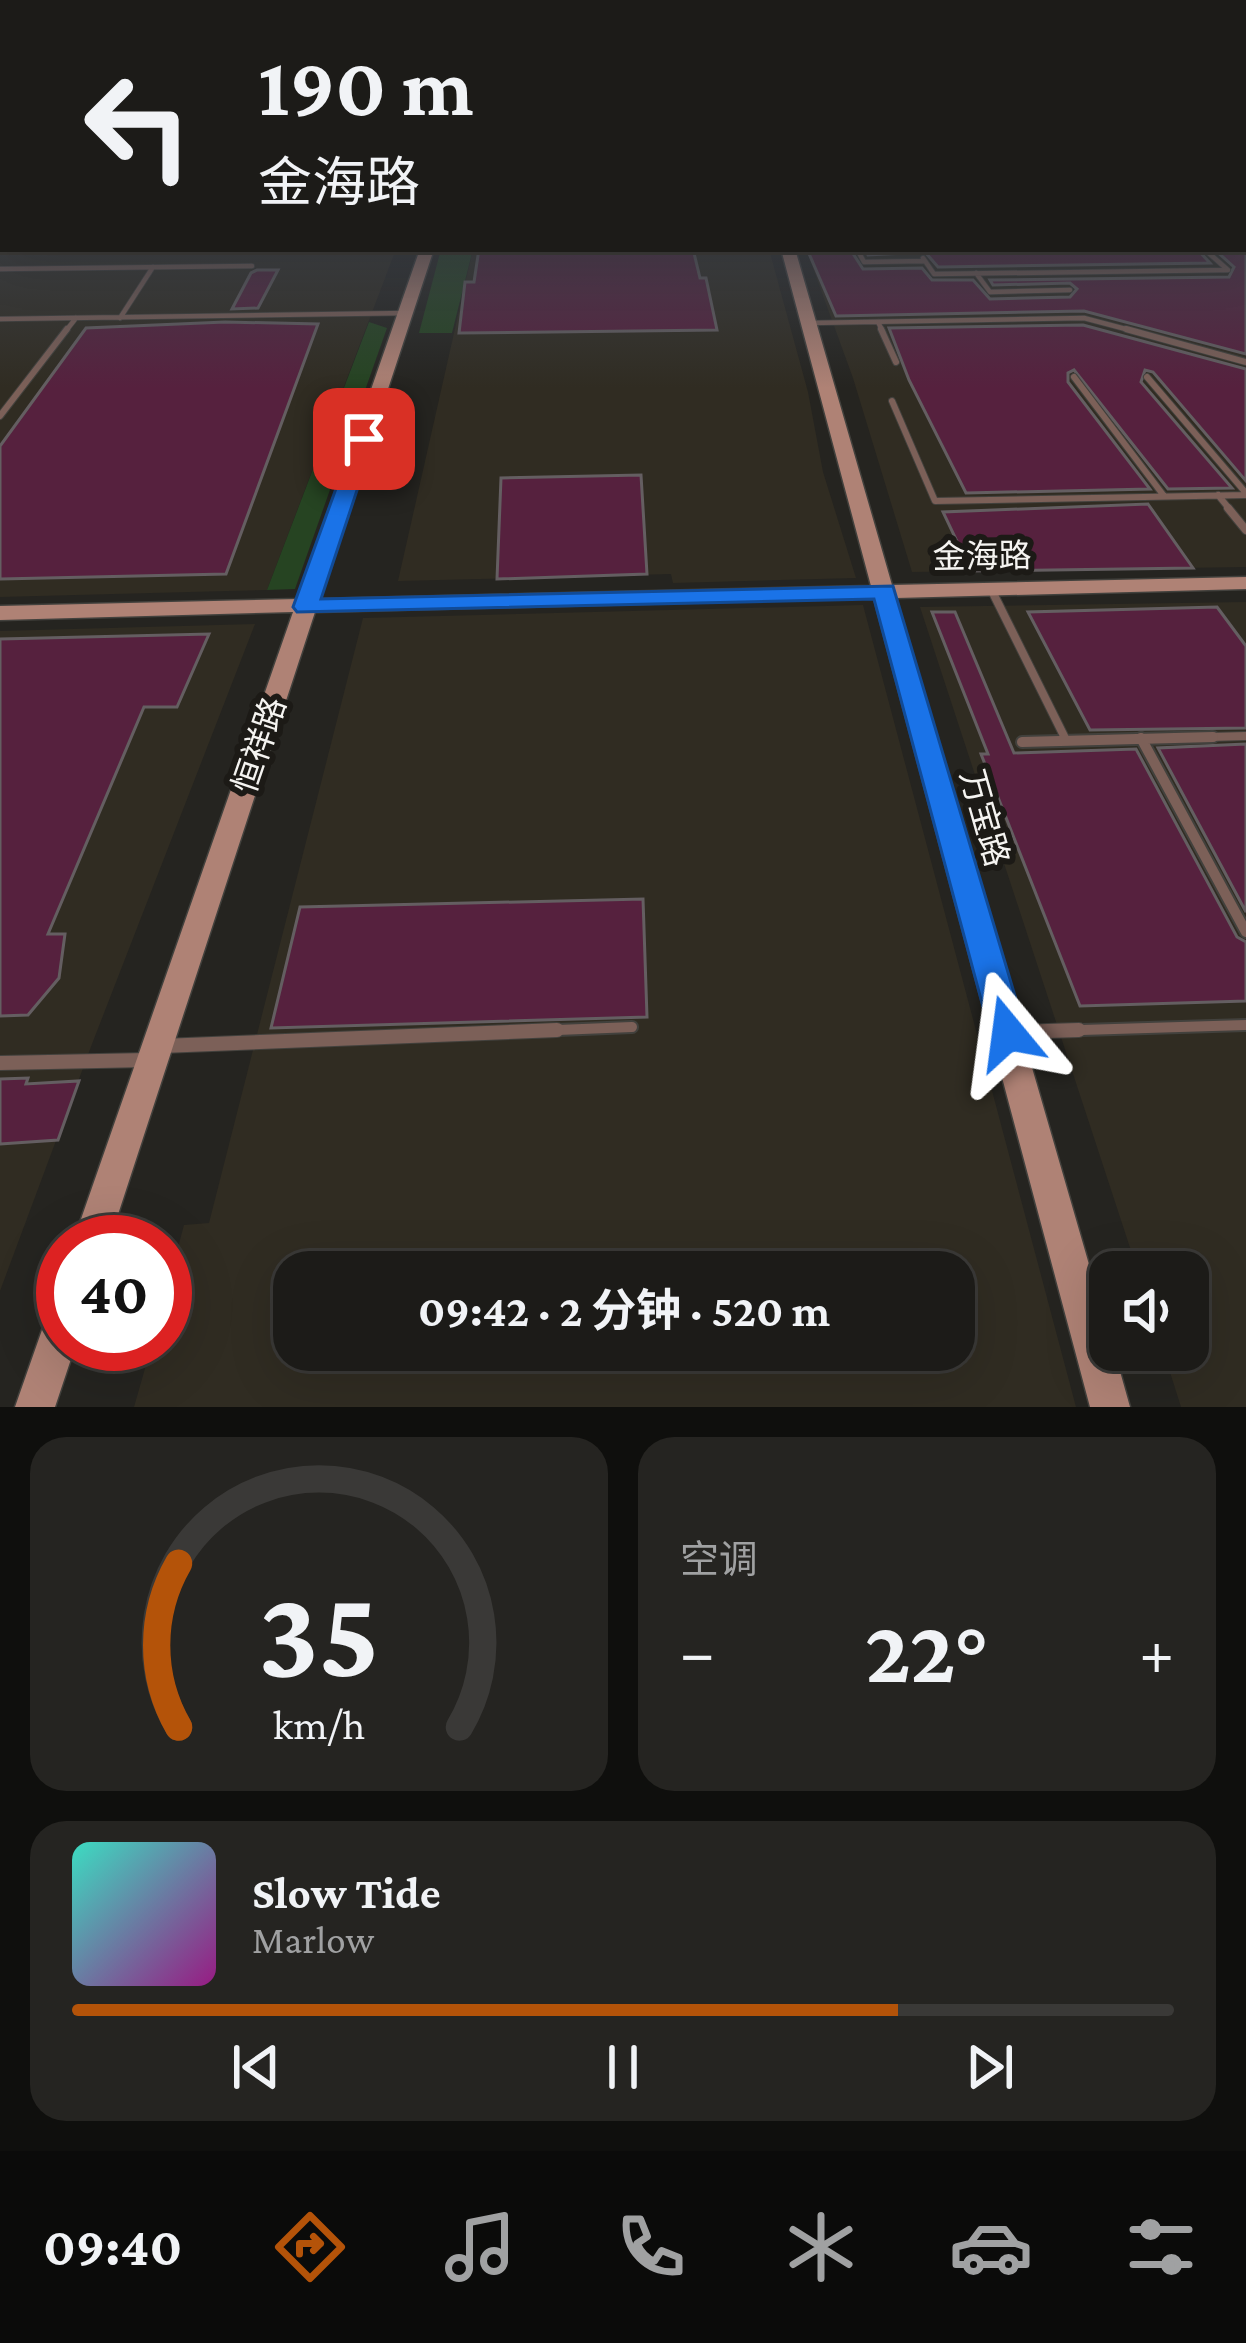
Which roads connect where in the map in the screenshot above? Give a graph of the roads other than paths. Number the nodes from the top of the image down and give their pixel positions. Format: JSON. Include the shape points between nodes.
{"nodes":[{"id":1,"x":425,"y":257,"type":"edge"},
{"id":2,"x":790,"y":257,"type":"edge"},
{"id":3,"x":861,"y":257,"type":"edge"},
{"id":4,"x":1213,"y":257,"type":"edge"},
{"id":5,"x":252,"y":266,"type":"dead end"},
{"id":6,"x":153,"y":268,"type":"junction"},
{"id":7,"x":0,"y":269,"type":"edge"},
{"id":8,"x":976,"y":273,"type":"junction"},
{"id":9,"x":1070,"y":290,"type":"dead end"},
{"id":10,"x":408,"y":313,"type":"junction"},
{"id":11,"x":76,"y":318,"type":"junction"},
{"id":12,"x":120,"y":318,"type":"junction"},
{"id":13,"x":0,"y":320,"type":"edge"},
{"id":14,"x":878,"y":322,"type":"junction"},
{"id":15,"x":809,"y":323,"type":"junction"},
{"id":16,"x":896,"y":362,"type":"dead end"},
{"id":17,"x":1246,"y":362,"type":"edge"},
{"id":18,"x":1147,"y":376,"type":"dead end"},
{"id":19,"x":1074,"y":377,"type":"dead end"},
{"id":20,"x":892,"y":401,"type":"dead end"},
{"id":21,"x":0,"y":416,"type":"edge"},
{"id":22,"x":1246,"y":494,"type":"edge"},
{"id":23,"x":1218,"y":495,"type":"junction"},
{"id":24,"x":1165,"y":496,"type":"junction"},
{"id":25,"x":1246,"y":530,"type":"edge"},
{"id":26,"x":1246,"y":583,"type":"edge"},
{"id":27,"x":992,"y":589,"type":"junction"},
{"id":28,"x":884,"y":591,"type":"junction"},
{"id":29,"x":306,"y":607,"type":"junction"},
{"id":30,"x":0,"y":614,"type":"edge"},
{"id":31,"x":1246,"y":736,"type":"edge"},
{"id":32,"x":1141,"y":739,"type":"junction"},
{"id":33,"x":1066,"y":740,"type":"junction"},
{"id":34,"x":1022,"y":742,"type":"dead end"},
{"id":35,"x":1246,"y":932,"type":"edge"},
{"id":36,"x":1246,"y":1025,"type":"edge"},
{"id":37,"x":632,"y":1027,"type":"dead end"},
{"id":38,"x":1008,"y":1033,"type":"junction"},
{"id":39,"x":155,"y":1053,"type":"junction"},
{"id":40,"x":0,"y":1063,"type":"edge"},
{"id":41,"x":100,"y":1215,"type":"edge"},
{"id":42,"x":47,"y":1371,"type":"edge"},
{"id":43,"x":35,"y":1407,"type":"edge"},
{"id":44,"x":1110,"y":1407,"type":"edge"}],
"edges":[{"from":1,"to":10,"type":"street","name":"恒祥路"},
{"from":2,"to":15,"type":"street","name":"万宝路"},
{"from":3,"to":8,"type":"lane","via":[[924,259],[934,274]]},
{"from":4,"to":8,"type":"lane","via":[[1228,270]]},
{"from":5,"to":6,"type":"lane"},
{"from":6,"to":7,"type":"lane"},
{"from":6,"to":12,"type":"lane"},
{"from":8,"to":9,"type":"lane","via":[[990,292]]},
{"from":10,"to":12,"type":"lane"},
{"from":10,"to":29,"type":"street","name":"恒祥路"},
{"from":11,"to":12,"type":"lane"},
{"from":11,"to":13,"type":"lane"},
{"from":11,"to":21,"type":"lane"},
{"from":14,"to":15,"type":"lane"},
{"from":14,"to":16,"type":"lane"},
{"from":14,"to":17,"type":"lane","via":[[1084,318]]},
{"from":15,"to":28,"type":"street","name":"万宝路"},
{"from":18,"to":22,"type":"lane"},
{"from":19,"to":24,"type":"lane"},
{"from":20,"to":24,"type":"lane","via":[[935,501]]},
{"from":22,"to":23,"type":"lane"},
{"from":23,"to":24,"type":"lane"},
{"from":23,"to":25,"type":"lane"},
{"from":26,"to":27,"type":"street","name":"金海路"},
{"from":27,"to":28,"type":"street","name":"金海路"},
{"from":27,"to":33,"type":"lane"},
{"from":28,"to":29,"type":"street","name":"金海路"},
{"from":28,"to":38,"type":"street","name":"万宝路"},
{"from":29,"to":30,"type":"street","name":"金海路"},
{"from":29,"to":39,"type":"street","name":"恒祥路"},
{"from":31,"to":32,"type":"lane"},
{"from":32,"to":33,"type":"lane"},
{"from":32,"to":35,"type":"lane"},
{"from":33,"to":34,"type":"lane"},
{"from":36,"to":38,"type":"lane"},
{"from":37,"to":39,"type":"lane"},
{"from":38,"to":44,"type":"street","name":"万宝路"},
{"from":39,"to":40,"type":"lane"},
{"from":39,"to":41,"type":"street","name":"恒祥路"},
{"from":42,"to":43,"type":"street"}]}
